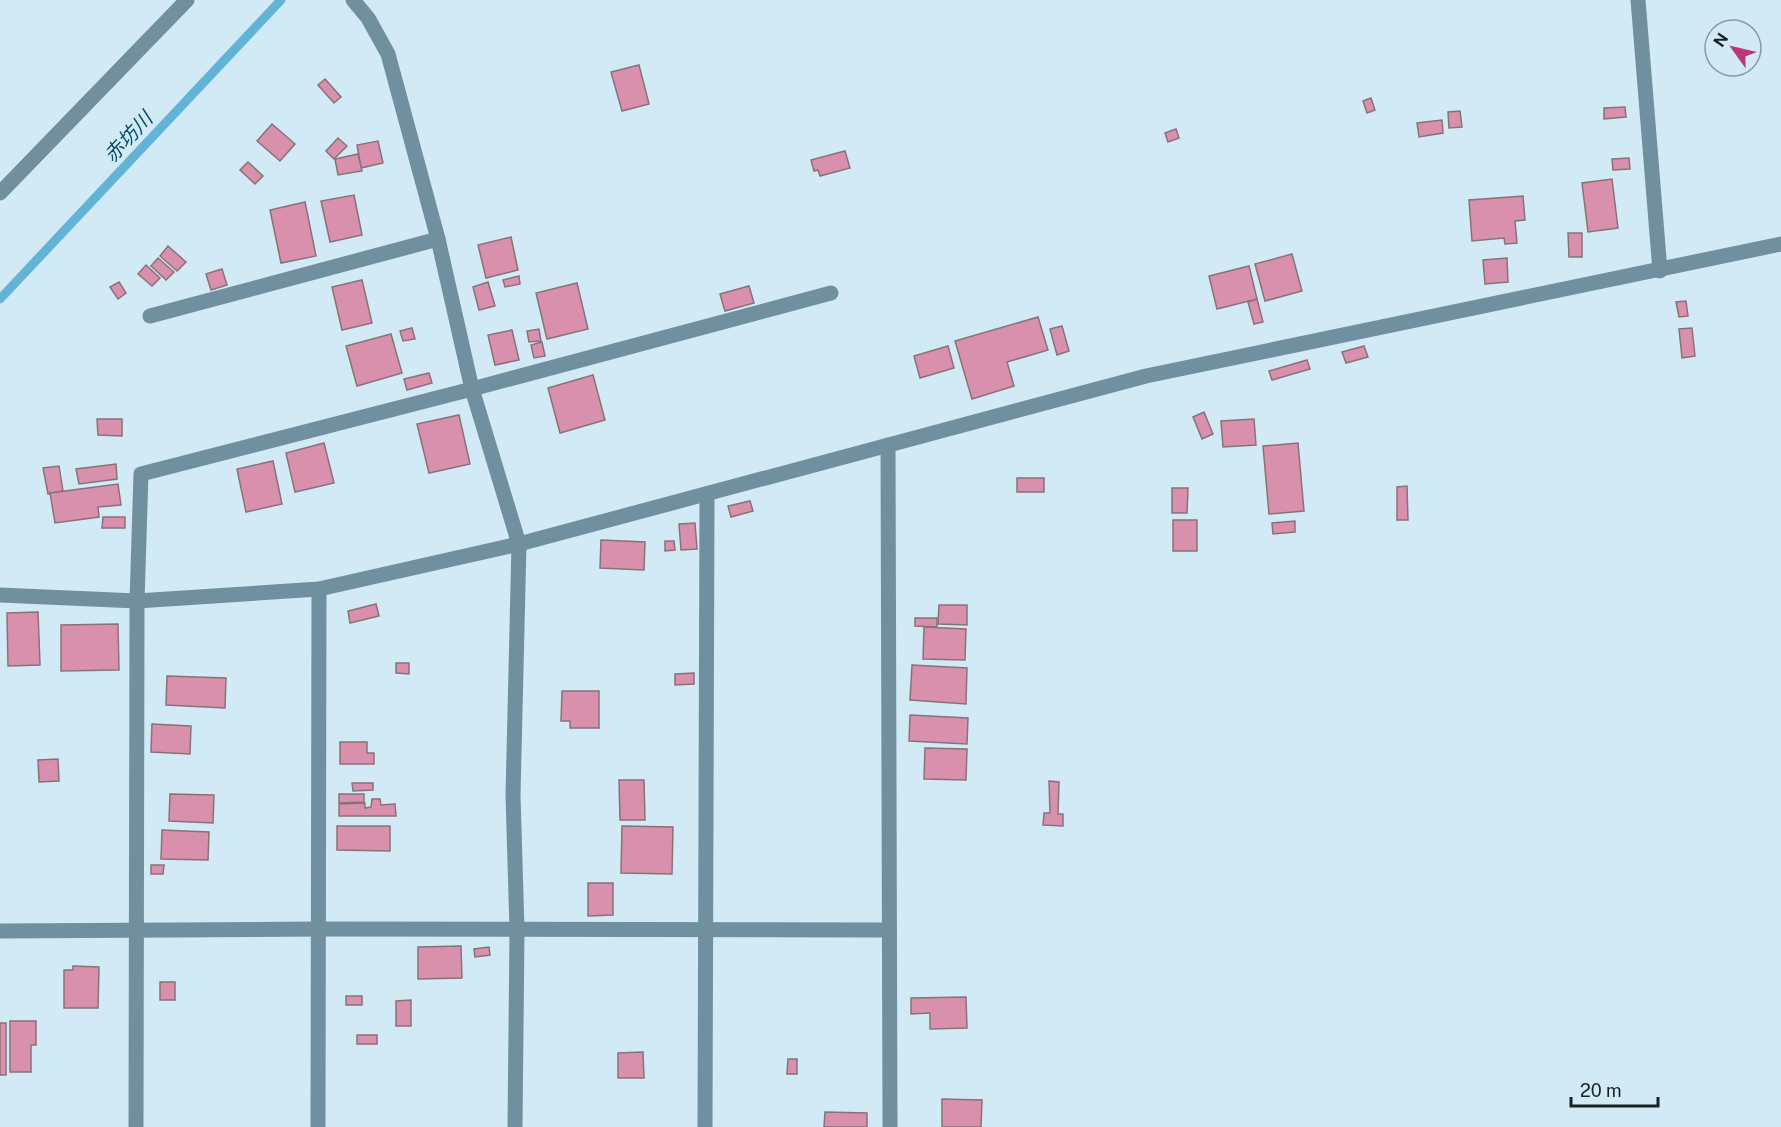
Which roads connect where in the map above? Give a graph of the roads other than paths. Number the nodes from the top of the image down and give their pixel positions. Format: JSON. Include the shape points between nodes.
{"nodes":[{"id":1,"x":187,"y":0,"type":"edge"},
{"id":2,"x":353,"y":0,"type":"edge"},
{"id":3,"x":1638,"y":0,"type":"edge"},
{"id":4,"x":0,"y":193,"type":"edge"},
{"id":5,"x":438,"y":239,"type":"junction"},
{"id":6,"x":1781,"y":244,"type":"edge"},
{"id":7,"x":1660,"y":271,"type":"junction"},
{"id":8,"x":831,"y":293,"type":"dead end"},
{"id":9,"x":150,"y":316,"type":"dead end"},
{"id":10,"x":472,"y":389,"type":"junction"},
{"id":11,"x":888,"y":445,"type":"junction"},
{"id":12,"x":707,"y":494,"type":"junction"},
{"id":13,"x":519,"y":544,"type":"junction"},
{"id":14,"x":320,"y":589,"type":"junction"},
{"id":15,"x":0,"y":595,"type":"edge"},
{"id":16,"x":137,"y":601,"type":"junction"},
{"id":17,"x":318,"y":929,"type":"junction"},
{"id":18,"x":706,"y":929,"type":"junction"},
{"id":19,"x":136,"y":930,"type":"junction"},
{"id":20,"x":517,"y":930,"type":"junction"},
{"id":21,"x":889,"y":930,"type":"junction"},
{"id":22,"x":0,"y":931,"type":"edge"},
{"id":23,"x":136,"y":1127,"type":"edge"},
{"id":24,"x":318,"y":1127,"type":"edge"},
{"id":25,"x":514,"y":1127,"type":"edge"},
{"id":26,"x":705,"y":1127,"type":"edge"},
{"id":27,"x":890,"y":1127,"type":"edge"}],
"edges":[{"from":1,"to":4,"type":"street"},
{"from":2,"to":5,"type":"street","via":[[388,54]]},
{"from":3,"to":7,"type":"street"},
{"from":5,"to":9,"type":"street"},
{"from":5,"to":10,"type":"street"},
{"from":6,"to":7,"type":"street"},
{"from":7,"to":11,"type":"street","via":[[1146,376]]},
{"from":8,"to":10,"type":"street"},
{"from":10,"to":13,"type":"street"},
{"from":10,"to":16,"type":"street","via":[[141,474]]},
{"from":11,"to":12,"type":"street"},
{"from":11,"to":21,"type":"street"},
{"from":12,"to":13,"type":"street"},
{"from":12,"to":18,"type":"street"},
{"from":13,"to":14,"type":"street"},
{"from":13,"to":20,"type":"street","via":[[513,795]]},
{"from":14,"to":16,"type":"street"},
{"from":14,"to":17,"type":"street"},
{"from":15,"to":16,"type":"street"},
{"from":16,"to":19,"type":"street"},
{"from":17,"to":19,"type":"street"},
{"from":17,"to":20,"type":"street"},
{"from":17,"to":24,"type":"street"},
{"from":18,"to":20,"type":"street"},
{"from":18,"to":21,"type":"street"},
{"from":18,"to":26,"type":"street"},
{"from":19,"to":22,"type":"street"},
{"from":19,"to":23,"type":"street"},
{"from":20,"to":25,"type":"street"},
{"from":21,"to":27,"type":"street"}]}
